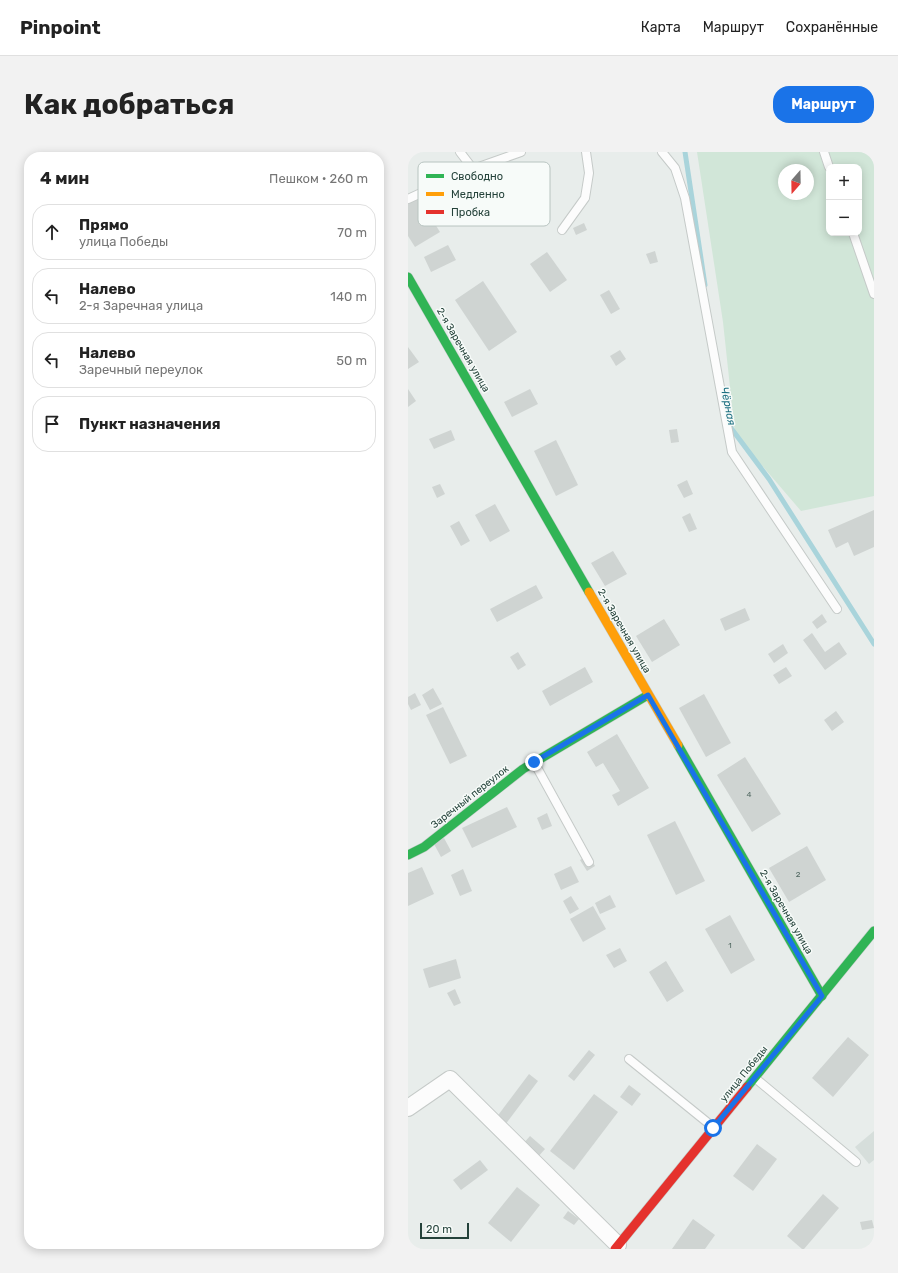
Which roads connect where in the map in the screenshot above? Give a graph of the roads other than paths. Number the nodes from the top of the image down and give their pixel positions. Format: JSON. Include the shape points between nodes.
{"nodes":[{"id":1,"x":460,"y":152,"type":"edge"},
{"id":2,"x":522,"y":152,"type":"edge"},
{"id":3,"x":586,"y":152,"type":"edge"},
{"id":4,"x":662,"y":152,"type":"edge"},
{"id":5,"x":824,"y":152,"type":"edge"},
{"id":6,"x":468,"y":162,"type":"edge"},
{"id":7,"x":493,"y":162,"type":"edge"},
{"id":8,"x":828,"y":164,"type":"edge"},
{"id":9,"x":418,"y":194,"type":"edge"},
{"id":10,"x":408,"y":199,"type":"edge"},
{"id":11,"x":562,"y":230,"type":"dead end"},
{"id":12,"x":853,"y":236,"type":"edge"},
{"id":13,"x":408,"y":277,"type":"edge"},
{"id":14,"x":874,"y":294,"type":"edge"},
{"id":15,"x":837,"y":609,"type":"dead end"},
{"id":16,"x":648,"y":695,"type":"junction"},
{"id":17,"x":534,"y":762,"type":"junction"},
{"id":18,"x":408,"y":855,"type":"edge"},
{"id":19,"x":589,"y":862,"type":"dead end"},
{"id":20,"x":872,"y":937,"type":"edge"},
{"id":21,"x":822,"y":996,"type":"junction"},
{"id":22,"x":630,"y":1059,"type":"dead end"},
{"id":23,"x":754,"y":1078,"type":"junction"},
{"id":24,"x":408,"y":1108,"type":"edge"},
{"id":25,"x":713,"y":1128,"type":"junction"},
{"id":26,"x":856,"y":1162,"type":"dead end"},
{"id":27,"x":617,"y":1247,"type":"edge"}],
"edges":[{"from":1,"to":6,"type":"lane"},
{"from":2,"to":7,"type":"lane"},
{"from":3,"to":11,"type":"lane","via":[[589,173],[585,198]]},
{"from":4,"to":15,"type":"lane","via":[[675,168],[685,198],[732,452]]},
{"from":5,"to":8,"type":"lane"},
{"from":9,"to":10,"type":"lane"},
{"from":12,"to":14,"type":"lane"},
{"from":13,"to":16,"type":"street","name":"2-я Заречная улица"},
{"from":16,"to":17,"type":"street","name":"Заречный переулок"},
{"from":16,"to":21,"type":"street","name":"2-я Заречная улица"},
{"from":17,"to":18,"type":"street","name":"Заречный переулок","via":[[424,847]]},
{"from":17,"to":19,"type":"lane"},
{"from":20,"to":21,"type":"street","name":"улица Победы"},
{"from":21,"to":23,"type":"street","name":"улица Победы"},
{"from":22,"to":25,"type":"lane"},
{"from":23,"to":25,"type":"street","name":"улица Победы"},
{"from":23,"to":26,"type":"lane"},
{"from":24,"to":27,"type":"street","via":[[450,1079]]},
{"from":25,"to":27,"type":"street","name":"улица Победы"}]}
